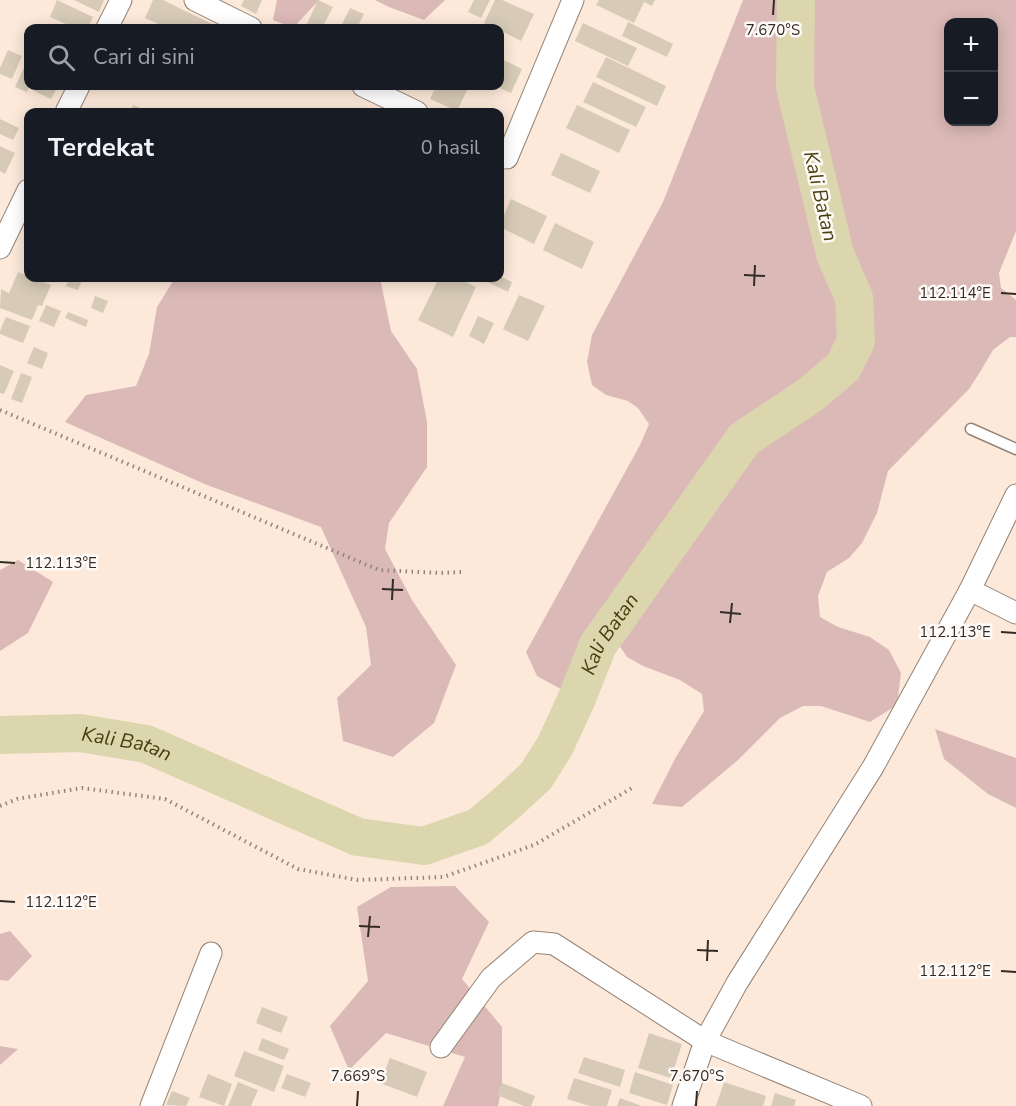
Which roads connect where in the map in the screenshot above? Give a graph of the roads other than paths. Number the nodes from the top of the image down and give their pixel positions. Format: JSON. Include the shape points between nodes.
{"nodes":[{"id":1,"x":121,"y":0,"type":"edge"},
{"id":2,"x":195,"y":0,"type":"edge"},
{"id":3,"x":573,"y":0,"type":"edge"},
{"id":4,"x":109,"y":24,"type":"edge"},
{"id":5,"x":243,"y":24,"type":"edge"},
{"id":6,"x":78,"y":90,"type":"edge"},
{"id":7,"x":371,"y":90,"type":"edge"},
{"id":8,"x":68,"y":108,"type":"edge"},
{"id":9,"x":409,"y":108,"type":"edge"},
{"id":10,"x":504,"y":157,"type":"edge"},
{"id":11,"x":24,"y":198,"type":"edge"},
{"id":12,"x":0,"y":248,"type":"edge"},
{"id":13,"x":971,"y":429,"type":"dead end"},
{"id":14,"x":1016,"y":449,"type":"edge"},
{"id":15,"x":1016,"y":495,"type":"edge"},
{"id":16,"x":970,"y":590,"type":"junction"},
{"id":17,"x":1016,"y":613,"type":"edge"},
{"id":18,"x":211,"y":953,"type":"dead end"},
{"id":19,"x":705,"y":1041,"type":"junction"},
{"id":20,"x":441,"y":1047,"type":"dead end"},
{"id":21,"x":151,"y":1106,"type":"edge"},
{"id":22,"x":683,"y":1106,"type":"edge"},
{"id":23,"x":861,"y":1106,"type":"edge"}],
"edges":[{"from":1,"to":4,"type":"street"},
{"from":2,"to":5,"type":"street"},
{"from":3,"to":10,"type":"street"},
{"from":6,"to":8,"type":"street"},
{"from":7,"to":9,"type":"street"},
{"from":11,"to":12,"type":"street"},
{"from":13,"to":14,"type":"lane"},
{"from":15,"to":16,"type":"street"},
{"from":16,"to":17,"type":"street"},
{"from":16,"to":19,"type":"street","via":[[873,767],[737,983]]},
{"from":18,"to":21,"type":"street"},
{"from":19,"to":20,"type":"street","via":[[554,944],[533,942],[491,978]]},
{"from":19,"to":22,"type":"street"},
{"from":19,"to":23,"type":"street"}]}
